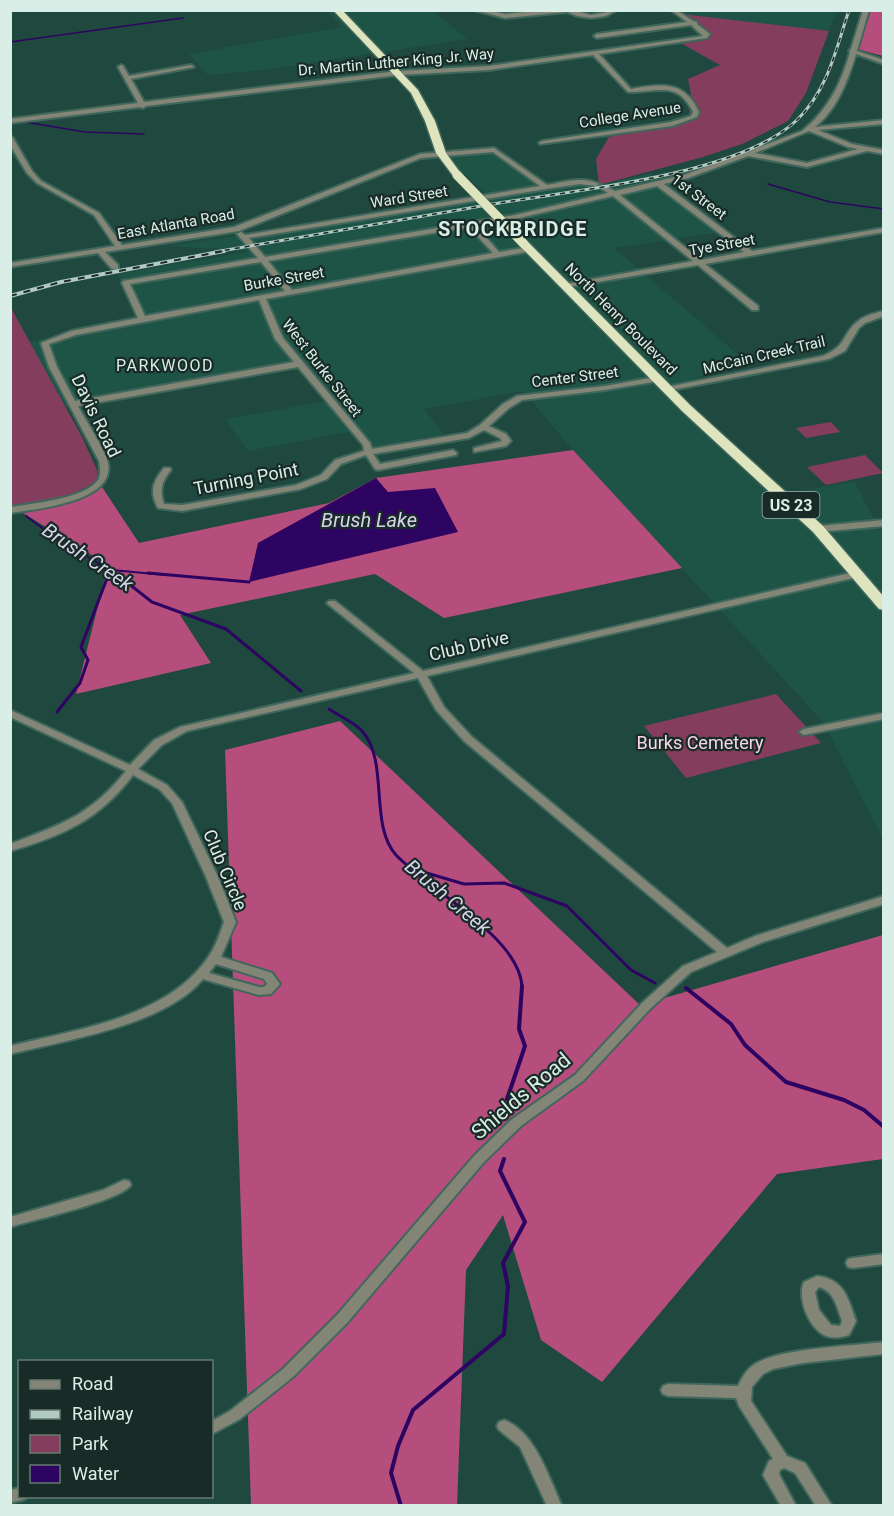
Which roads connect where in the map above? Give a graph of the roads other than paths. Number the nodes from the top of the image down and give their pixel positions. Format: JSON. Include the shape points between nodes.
{"nodes":[{"id":1,"x":337,"y":10,"type":"edge"},
{"id":2,"x":477,"y":10,"type":"edge"},
{"id":3,"x":567,"y":10,"type":"edge"},
{"id":4,"x":614,"y":10,"type":"edge"},
{"id":5,"x":674,"y":10,"type":"edge"},
{"id":6,"x":866,"y":10,"type":"edge"},
{"id":7,"x":694,"y":23,"type":"junction"},
{"id":8,"x":597,"y":36,"type":"dead end"},
{"id":9,"x":852,"y":51,"type":"junction"},
{"id":10,"x":595,"y":52,"type":"junction"},
{"id":11,"x":884,"y":55,"type":"edge"},
{"id":12,"x":876,"y":57,"type":"junction"},
{"id":13,"x":884,"y":62,"type":"edge"},
{"id":14,"x":121,"y":67,"type":"dead end"},
{"id":15,"x":191,"y":67,"type":"dead end"},
{"id":16,"x":398,"y":73,"type":"junction"},
{"id":17,"x":127,"y":78,"type":"junction"},
{"id":18,"x":143,"y":106,"type":"junction"},
{"id":19,"x":10,"y":121,"type":"edge"},
{"id":20,"x":884,"y":122,"type":"edge"},
{"id":21,"x":809,"y":129,"type":"junction"},
{"id":22,"x":10,"y":138,"type":"edge"},
{"id":23,"x":542,"y":143,"type":"dead end"},
{"id":24,"x":864,"y":150,"type":"junction"},
{"id":25,"x":884,"y":152,"type":"edge"},
{"id":26,"x":441,"y":153,"type":"junction"},
{"id":27,"x":749,"y":154,"type":"junction"},
{"id":28,"x":659,"y":184,"type":"junction"},
{"id":29,"x":546,"y":187,"type":"junction"},
{"id":30,"x":615,"y":194,"type":"junction"},
{"id":31,"x":470,"y":224,"type":"junction"},
{"id":32,"x":236,"y":229,"type":"junction"},
{"id":33,"x":884,"y":230,"type":"edge"},
{"id":34,"x":244,"y":237,"type":"junction"},
{"id":35,"x":527,"y":247,"type":"junction"},
{"id":36,"x":120,"y":248,"type":"junction"},
{"id":37,"x":100,"y":250,"type":"junction"},
{"id":38,"x":751,"y":254,"type":"junction"},
{"id":39,"x":498,"y":255,"type":"junction"},
{"id":40,"x":262,"y":258,"type":"junction"},
{"id":41,"x":700,"y":262,"type":"junction"},
{"id":42,"x":10,"y":265,"type":"edge"},
{"id":43,"x":115,"y":267,"type":"dead end"},
{"id":44,"x":565,"y":286,"type":"junction"},
{"id":45,"x":289,"y":291,"type":"junction"},
{"id":46,"x":262,"y":297,"type":"junction"},
{"id":47,"x":755,"y":308,"type":"dead end"},
{"id":48,"x":884,"y":313,"type":"edge"},
{"id":49,"x":142,"y":319,"type":"junction"},
{"id":50,"x":45,"y":343,"type":"joint"},
{"id":51,"x":299,"y":364,"type":"junction"},
{"id":52,"x":656,"y":379,"type":"junction"},
{"id":53,"x":667,"y":389,"type":"junction"},
{"id":54,"x":74,"y":404,"type":"junction"},
{"id":55,"x":484,"y":427,"type":"junction"},
{"id":56,"x":477,"y":450,"type":"dead end"},
{"id":57,"x":368,"y":452,"type":"junction"},
{"id":58,"x":453,"y":453,"type":"dead end"},
{"id":59,"x":167,"y":471,"type":"dead end"},
{"id":60,"x":267,"y":480,"type":"dead end"},
{"id":61,"x":274,"y":490,"type":"junction"},
{"id":62,"x":10,"y":510,"type":"edge"},
{"id":63,"x":884,"y":523,"type":"edge"},
{"id":64,"x":818,"y":529,"type":"junction"},
{"id":65,"x":859,"y":574,"type":"junction"},
{"id":66,"x":332,"y":603,"type":"dead end"},
{"id":67,"x":884,"y":606,"type":"edge"},
{"id":68,"x":421,"y":674,"type":"junction"},
{"id":69,"x":10,"y":714,"type":"edge"},
{"id":70,"x":884,"y":716,"type":"edge"},
{"id":71,"x":804,"y":732,"type":"dead end"},
{"id":72,"x":132,"y":769,"type":"junction"},
{"id":73,"x":10,"y":848,"type":"edge"},
{"id":74,"x":884,"y":900,"type":"edge"},
{"id":75,"x":725,"y":953,"type":"junction"},
{"id":76,"x":214,"y":959,"type":"junction"},
{"id":77,"x":202,"y":975,"type":"junction"},
{"id":78,"x":10,"y":1050,"type":"edge"},
{"id":79,"x":124,"y":1185,"type":"dead end"},
{"id":80,"x":10,"y":1222,"type":"edge"},
{"id":81,"x":884,"y":1259,"type":"edge"},
{"id":82,"x":853,"y":1263,"type":"dead end"},
{"id":83,"x":839,"y":1332,"type":"dead end"},
{"id":84,"x":884,"y":1348,"type":"edge"},
{"id":85,"x":848,"y":1353,"type":"junction"},
{"id":86,"x":668,"y":1390,"type":"dead end"},
{"id":87,"x":743,"y":1392,"type":"junction"},
{"id":88,"x":504,"y":1426,"type":"dead end"},
{"id":89,"x":213,"y":1427,"type":"edge"},
{"id":90,"x":783,"y":1461,"type":"junction"},
{"id":91,"x":555,"y":1506,"type":"edge"},
{"id":92,"x":789,"y":1506,"type":"edge"},
{"id":93,"x":825,"y":1506,"type":"edge"}],
"edges":[{"from":1,"to":16,"type":"highway","name":"North Henry Boulevard","number":"US 23"},
{"from":2,"to":3,"type":"street","via":[[505,16]]},
{"from":3,"to":4,"type":"street","via":[[585,16],[605,15]]},
{"from":5,"to":7,"type":"street"},
{"from":6,"to":9,"type":"street"},
{"from":7,"to":8,"type":"street"},
{"from":7,"to":10,"type":"street","name":"Dr. Martin Luther King Jr. Way","via":[[707,34],[705,37]]},
{"from":9,"to":12,"type":"street"},
{"from":9,"to":21,"type":"street","via":[[837,96]]},
{"from":10,"to":16,"type":"street","name":"Dr. Martin Luther King Jr. Way","via":[[489,68]]},
{"from":10,"to":23,"type":"street","name":"College Avenue","via":[[630,91],[677,88],[694,106],[694,117],[672,124]]},
{"from":11,"to":12,"type":"street"},
{"from":12,"to":13,"type":"street"},
{"from":14,"to":17,"type":"street"},
{"from":15,"to":17,"type":"street"},
{"from":16,"to":18,"type":"street","name":"Dr. Martin Luther King Jr. Way"},
{"from":16,"to":26,"type":"highway","name":"North Henry Boulevard","number":"US 23","via":[[420,100]]},
{"from":17,"to":18,"type":"street"},
{"from":18,"to":19,"type":"street","name":"Dr. Martin Luther King Jr. Way"},
{"from":20,"to":21,"type":"street"},
{"from":21,"to":24,"type":"street"},
{"from":21,"to":27,"type":"street"},
{"from":22,"to":36,"type":"street","via":[[39,182],[97,214]]},
{"from":24,"to":25,"type":"street"},
{"from":24,"to":27,"type":"street","via":[[807,165]]},
{"from":26,"to":29,"type":"street","name":"East Atlanta Road","via":[[494,150]]},
{"from":26,"to":32,"type":"street","name":"East Atlanta Road","via":[[420,156]]},
{"from":26,"to":35,"type":"highway","name":"North Henry Boulevard","number":"US 23","bridge":true,"via":[[457,175]]},
{"from":27,"to":28,"type":"street"},
{"from":28,"to":30,"type":"street"},
{"from":28,"to":38,"type":"street","name":"1st Street"},
{"from":29,"to":30,"type":"street","name":"Ward Street","via":[[578,182]]},
{"from":29,"to":34,"type":"street","name":"Ward Street"},
{"from":30,"to":31,"type":"street"},
{"from":30,"to":41,"type":"street"},
{"from":31,"to":39,"type":"street"},
{"from":31,"to":40,"type":"street"},
{"from":32,"to":34,"type":"street"},
{"from":32,"to":36,"type":"street","name":"East Atlanta Road"},
{"from":33,"to":38,"type":"street","name":"Tye Street"},
{"from":34,"to":40,"type":"street"},
{"from":35,"to":39,"type":"street","name":"Burke Street"},
{"from":35,"to":44,"type":"highway","name":"North Henry Boulevard","number":"US 23"},
{"from":36,"to":37,"type":"street","name":"East Atlanta Road"},
{"from":37,"to":42,"type":"street","name":"East Atlanta Road"},
{"from":37,"to":43,"type":"street"},
{"from":38,"to":41,"type":"street","name":"Tye Street"},
{"from":39,"to":45,"type":"street","name":"Burke Street"},
{"from":40,"to":45,"type":"street"},
{"from":40,"to":49,"type":"street","via":[[126,283]]},
{"from":41,"to":44,"type":"street","name":"Tye Street"},
{"from":41,"to":47,"type":"street"},
{"from":44,"to":52,"type":"highway","name":"North Henry Boulevard","number":"US 23"},
{"from":45,"to":46,"type":"street","name":"Burke Street"},
{"from":46,"to":49,"type":"street","name":"Burke Street"},
{"from":46,"to":51,"type":"street","name":"West Burke Street","via":[[275,331]]},
{"from":48,"to":53,"type":"street","name":"McCain Creek Trail","via":[[864,319],[853,328],[848,343],[832,355]]},
{"from":49,"to":50,"type":"street","name":"Burke Street"},
{"from":50,"to":54,"type":"street","name":"Davis Road","via":[[53,367]]},
{"from":51,"to":54,"type":"street"},
{"from":51,"to":57,"type":"street","name":"West Burke Street","via":[[367,445]]},
{"from":52,"to":53,"type":"highway","name":"North Henry Boulevard","number":"US 23"},
{"from":52,"to":55,"type":"street","name":"Center Street","via":[[520,398],[507,403]]},
{"from":53,"to":64,"type":"highway","name":"North Henry Boulevard","number":"US 23"},
{"from":54,"to":62,"type":"street","name":"Davis Road","via":[[103,461],[105,473],[101,482],[86,492],[58,501]]},
{"from":55,"to":56,"type":"street","via":[[507,441]]},
{"from":55,"to":57,"type":"street","name":"Center Street","via":[[461,438]]},
{"from":57,"to":58,"type":"street","via":[[378,467]]},
{"from":57,"to":61,"type":"street","name":"Turning Point","via":[[338,462],[319,480]]},
{"from":59,"to":61,"type":"street","name":"Turning Point","via":[[157,481],[155,490],[160,506],[170,509]]},
{"from":60,"to":61,"type":"street"},
{"from":63,"to":64,"type":"street"},
{"from":64,"to":65,"type":"highway","name":"North Henry Boulevard","number":"US 23"},
{"from":65,"to":67,"type":"highway","name":"North Henry Boulevard","number":"US 23"},
{"from":65,"to":68,"type":"street","name":"Club Drive"},
{"from":66,"to":68,"type":"street"},
{"from":68,"to":72,"type":"street","via":[[176,732],[145,752]]},
{"from":68,"to":75,"type":"street","name":"Club Drive","via":[[441,708],[468,739]]},
{"from":69,"to":72,"type":"street","name":"Club Circle"},
{"from":70,"to":71,"type":"street"},
{"from":72,"to":73,"type":"street","via":[[106,800],[86,816]]},
{"from":72,"to":76,"type":"street","name":"Club Circle","via":[[156,782],[177,802],[212,878],[230,922]]},
{"from":74,"to":75,"type":"street","name":"Shields Road"},
{"from":75,"to":89,"type":"street","name":"Shields Road","via":[[687,969],[646,1006],[579,1078],[516,1123],[479,1159],[342,1319],[288,1373],[235,1416]]},
{"from":76,"to":77,"type":"street","name":"Club Circle"},
{"from":76,"to":77,"type":"street","via":[[268,976],[274,984],[267,991],[259,991]]},
{"from":77,"to":78,"type":"street","name":"Club Circle","via":[[163,1006],[138,1016]]},
{"from":79,"to":80,"type":"street"},
{"from":81,"to":82,"type":"street"},
{"from":83,"to":85,"type":"street"},
{"from":84,"to":85,"type":"street"},
{"from":85,"to":87,"type":"street","via":[[766,1365]]},
{"from":86,"to":87,"type":"street"},
{"from":87,"to":90,"type":"street","via":[[745,1404]]},
{"from":88,"to":91,"type":"street","via":[[525,1443]]},
{"from":90,"to":92,"type":"street","via":[[774,1466],[771,1475]]},
{"from":90,"to":93,"type":"street","via":[[799,1466]]}]}
